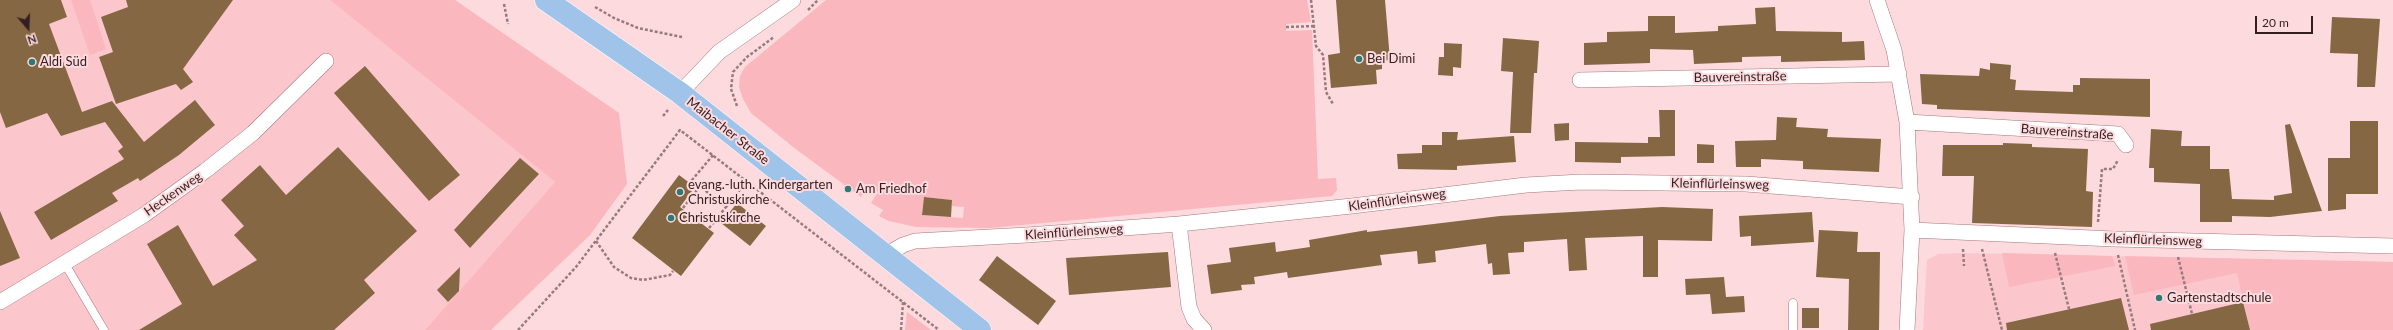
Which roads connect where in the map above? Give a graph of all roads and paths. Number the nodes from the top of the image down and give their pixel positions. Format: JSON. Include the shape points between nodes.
{"nodes":[{"id":1,"x":546,"y":0,"type":"edge"},
{"id":2,"x":793,"y":0,"type":"edge"},
{"id":3,"x":818,"y":0,"type":"edge"},
{"id":4,"x":1311,"y":0,"type":"edge"},
{"id":5,"x":1877,"y":0,"type":"edge"},
{"id":6,"x":504,"y":4,"type":"dead end"},
{"id":7,"x":590,"y":4,"type":"dead end"},
{"id":8,"x":805,"y":12,"type":"dead end"},
{"id":9,"x":508,"y":24,"type":"dead end"},
{"id":10,"x":1315,"y":26,"type":"junction"},
{"id":11,"x":1286,"y":27,"type":"dead end"},
{"id":12,"x":775,"y":36,"type":"dead end"},
{"id":13,"x":682,"y":37,"type":"dead end"},
{"id":14,"x":326,"y":61,"type":"dead end"},
{"id":15,"x":1899,"y":74,"type":"junction"},
{"id":16,"x":1580,"y":80,"type":"dead end"},
{"id":17,"x":680,"y":93,"type":"junction"},
{"id":18,"x":1333,"y":104,"type":"dead end"},
{"id":19,"x":737,"y":106,"type":"dead end"},
{"id":20,"x":1907,"y":122,"type":"junction"},
{"id":21,"x":2126,"y":146,"type":"dead end"},
{"id":22,"x":714,"y":154,"type":"junction"},
{"id":23,"x":2113,"y":169,"type":"dead end"},
{"id":24,"x":747,"y":180,"type":"junction"},
{"id":25,"x":700,"y":186,"type":"junction"},
{"id":26,"x":1912,"y":197,"type":"junction"},
{"id":27,"x":726,"y":207,"type":"junction"},
{"id":28,"x":683,"y":208,"type":"dead end"},
{"id":29,"x":1179,"y":224,"type":"junction"},
{"id":30,"x":709,"y":228,"type":"dead end"},
{"id":31,"x":1912,"y":230,"type":"junction"},
{"id":32,"x":1978,"y":233,"type":"junction"},
{"id":33,"x":2051,"y":237,"type":"junction"},
{"id":34,"x":2097,"y":239,"type":"junction"},
{"id":35,"x":596,"y":241,"type":"junction"},
{"id":36,"x":2175,"y":241,"type":"junction"},
{"id":37,"x":2393,"y":246,"type":"edge"},
{"id":38,"x":886,"y":255,"type":"junction"},
{"id":39,"x":64,"y":264,"type":"junction"},
{"id":40,"x":2120,"y":264,"type":"dead end"},
{"id":41,"x":673,"y":270,"type":"dead end"},
{"id":42,"x":0,"y":302,"type":"edge"},
{"id":43,"x":903,"y":302,"type":"junction"},
{"id":44,"x":1793,"y":303,"type":"dead end"},
{"id":45,"x":2069,"y":310,"type":"dead end"},
{"id":46,"x":2192,"y":314,"type":"dead end"},
{"id":47,"x":104,"y":330,"type":"edge"},
{"id":48,"x":518,"y":330,"type":"edge"},
{"id":49,"x":901,"y":330,"type":"edge"},
{"id":50,"x":939,"y":330,"type":"edge"},
{"id":51,"x":980,"y":330,"type":"edge"},
{"id":52,"x":1204,"y":330,"type":"edge"},
{"id":53,"x":1793,"y":330,"type":"edge"},
{"id":54,"x":1907,"y":330,"type":"edge"},
{"id":55,"x":2002,"y":330,"type":"edge"},
{"id":56,"x":2135,"y":330,"type":"edge"}],
"edges":[{"from":1,"to":17,"type":"main road","name":"Maibacher Straße"},
{"from":2,"to":17,"type":"street","via":[[719,52]]},
{"from":3,"to":8,"type":"path"},
{"from":4,"to":10,"type":"path"},
{"from":5,"to":15,"type":"street"},
{"from":6,"to":9,"type":"path"},
{"from":7,"to":13,"type":"path","via":[[638,28]]},
{"from":10,"to":11,"type":"path"},
{"from":10,"to":18,"type":"path","via":[[1316,46],[1322,56],[1326,92]]},
{"from":12,"to":19,"type":"path","via":[[747,57],[733,72],[731,89]]},
{"from":14,"to":39,"type":"street","name":"Heckenweg","via":[[253,133],[205,171],[144,215]]},
{"from":15,"to":16,"type":"street","name":"Bauvereinstraße"},
{"from":15,"to":20,"type":"street"},
{"from":17,"to":38,"type":"main road","name":"Maibacher Straße"},
{"from":20,"to":21,"type":"street","name":"Bauvereinstraße","via":[[2118,134]]},
{"from":20,"to":26,"type":"street"},
{"from":22,"to":24,"type":"path"},
{"from":22,"to":25,"type":"path","via":[[692,180]]},
{"from":22,"to":35,"type":"path","via":[[680,130]]},
{"from":23,"to":34,"type":"path","via":[[2102,169]]},
{"from":24,"to":27,"type":"path"},
{"from":24,"to":43,"type":"path"},
{"from":25,"to":27,"type":"path"},
{"from":25,"to":28,"type":"path"},
{"from":26,"to":29,"type":"street","name":"Kleinflürleinsweg","via":[[1746,184],[1581,182],[1465,191]]},
{"from":26,"to":31,"type":"street"},
{"from":27,"to":30,"type":"path"},
{"from":29,"to":38,"type":"street","name":"Kleinflürleinsweg","via":[[915,241],[902,245]]},
{"from":29,"to":52,"type":"street","via":[[1189,307],[1194,319]]},
{"from":31,"to":32,"type":"street","name":"Kleinflürleinsweg"},
{"from":31,"to":54,"type":"street"},
{"from":32,"to":33,"type":"street","name":"Kleinflürleinsweg"},
{"from":32,"to":55,"type":"path"},
{"from":33,"to":34,"type":"street","name":"Kleinflürleinsweg"},
{"from":33,"to":45,"type":"path"},
{"from":34,"to":36,"type":"street","name":"Kleinflürleinsweg"},
{"from":35,"to":41,"type":"path","via":[[614,268],[631,278],[643,280],[670,275]]},
{"from":35,"to":48,"type":"path","via":[[560,286]]},
{"from":36,"to":37,"type":"street","name":"Kleinflürleinsweg"},
{"from":36,"to":46,"type":"path"},
{"from":38,"to":51,"type":"main road","name":"Maibacher Straße"},
{"from":39,"to":42,"type":"street","name":"Heckenweg"},
{"from":39,"to":47,"type":"lane"},
{"from":40,"to":56,"type":"path"},
{"from":43,"to":49,"type":"path"},
{"from":43,"to":50,"type":"path"},
{"from":44,"to":53,"type":"lane"}]}
